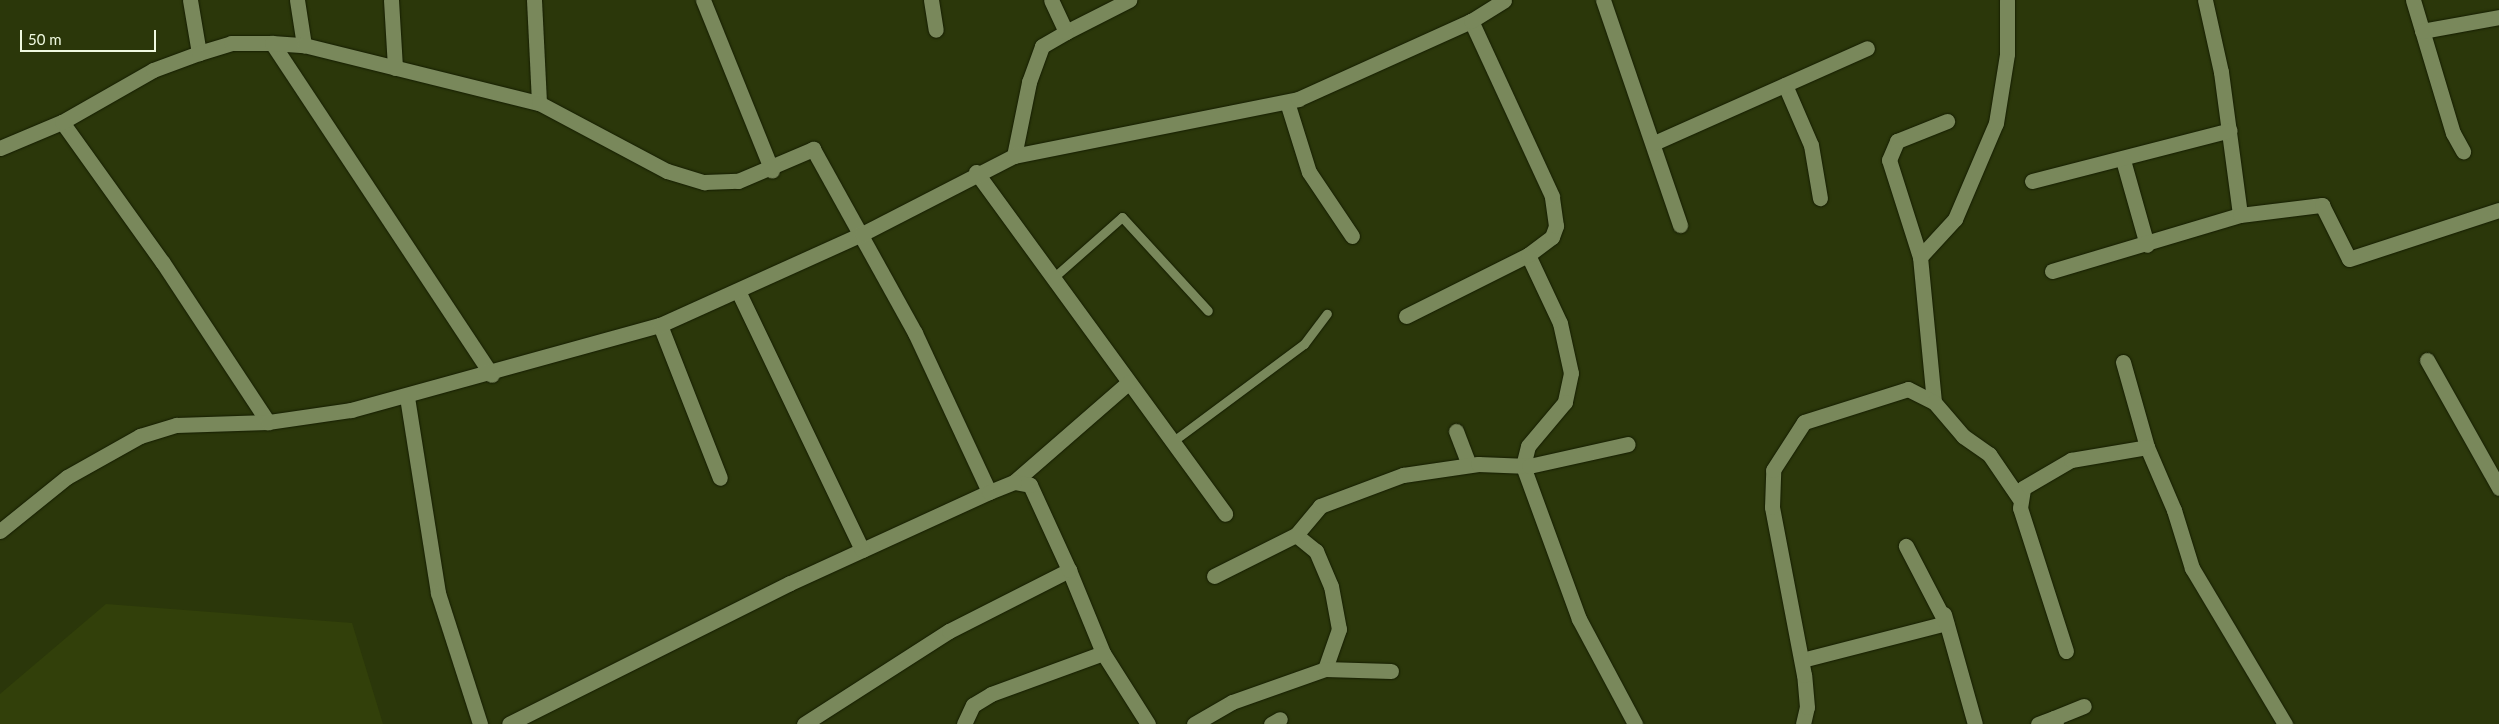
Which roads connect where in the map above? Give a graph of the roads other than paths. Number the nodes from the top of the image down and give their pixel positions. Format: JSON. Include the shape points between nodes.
{"nodes":[{"id":1,"x":190,"y":0,"type":"edge"},
{"id":2,"x":297,"y":0,"type":"edge"},
{"id":3,"x":391,"y":0,"type":"edge"},
{"id":4,"x":534,"y":0,"type":"edge"},
{"id":5,"x":703,"y":0,"type":"edge"},
{"id":6,"x":931,"y":0,"type":"edge"},
{"id":7,"x":1051,"y":0,"type":"edge"},
{"id":8,"x":1129,"y":0,"type":"edge"},
{"id":9,"x":1504,"y":0,"type":"edge"},
{"id":10,"x":1603,"y":0,"type":"edge"},
{"id":11,"x":2007,"y":0,"type":"edge"},
{"id":12,"x":2205,"y":0,"type":"edge"},
{"id":13,"x":2413,"y":0,"type":"edge"},
{"id":14,"x":2499,"y":17,"type":"edge"},
{"id":15,"x":1471,"y":21,"type":"junction"},
{"id":16,"x":936,"y":30,"type":"dead end"},
{"id":17,"x":2422,"y":31,"type":"junction"},
{"id":18,"x":1066,"y":32,"type":"junction"},
{"id":19,"x":272,"y":43,"type":"junction"},
{"id":20,"x":304,"y":45,"type":"junction"},
{"id":21,"x":1867,"y":48,"type":"dead end"},
{"id":22,"x":199,"y":52,"type":"junction"},
{"id":23,"x":395,"y":68,"type":"junction"},
{"id":24,"x":1785,"y":85,"type":"junction"},
{"id":25,"x":1287,"y":102,"type":"junction"},
{"id":26,"x":539,"y":103,"type":"junction"},
{"id":27,"x":1947,"y":121,"type":"dead end"},
{"id":28,"x":62,"y":122,"type":"junction"},
{"id":29,"x":2230,"y":130,"type":"junction"},
{"id":30,"x":1654,"y":144,"type":"junction"},
{"id":31,"x":0,"y":148,"type":"edge"},
{"id":32,"x":2463,"y":151,"type":"dead end"},
{"id":33,"x":1014,"y":156,"type":"junction"},
{"id":34,"x":2123,"y":160,"type":"junction"},
{"id":35,"x":772,"y":170,"type":"junction"},
{"id":36,"x":976,"y":172,"type":"junction"},
{"id":37,"x":2032,"y":181,"type":"dead end"},
{"id":38,"x":1820,"y":198,"type":"dead end"},
{"id":39,"x":2499,"y":210,"type":"edge"},
{"id":40,"x":2240,"y":216,"type":"junction"},
{"id":41,"x":1680,"y":225,"type":"dead end"},
{"id":42,"x":862,"y":234,"type":"junction"},
{"id":43,"x":1352,"y":236,"type":"dead end"},
{"id":44,"x":2147,"y":245,"type":"junction"},
{"id":45,"x":1528,"y":255,"type":"junction"},
{"id":46,"x":1920,"y":257,"type":"junction"},
{"id":47,"x":2052,"y":271,"type":"dead end"},
{"id":48,"x":1053,"y":278,"type":"junction"},
{"id":49,"x":739,"y":293,"type":"junction"},
{"id":50,"x":1208,"y":311,"type":"dead end"},
{"id":51,"x":1327,"y":314,"type":"dead end"},
{"id":52,"x":1406,"y":316,"type":"dead end"},
{"id":53,"x":660,"y":326,"type":"junction"},
{"id":54,"x":2427,"y":360,"type":"dead end"},
{"id":55,"x":2123,"y":362,"type":"dead end"},
{"id":56,"x":492,"y":375,"type":"junction"},
{"id":57,"x":1129,"y":382,"type":"junction"},
{"id":58,"x":407,"y":397,"type":"junction"},
{"id":59,"x":1934,"y":402,"type":"junction"},
{"id":60,"x":268,"y":422,"type":"junction"},
{"id":61,"x":1456,"y":430,"type":"dead end"},
{"id":62,"x":1172,"y":442,"type":"junction"},
{"id":63,"x":1628,"y":444,"type":"dead end"},
{"id":64,"x":2147,"y":447,"type":"junction"},
{"id":65,"x":1469,"y":465,"type":"junction"},
{"id":66,"x":1523,"y":466,"type":"junction"},
{"id":67,"x":720,"y":478,"type":"dead end"},
{"id":68,"x":1014,"y":482,"type":"junction"},
{"id":69,"x":2499,"y":488,"type":"edge"},
{"id":70,"x":989,"y":492,"type":"junction"},
{"id":71,"x":2019,"y":498,"type":"junction"},
{"id":72,"x":1225,"y":514,"type":"dead end"},
{"id":73,"x":0,"y":531,"type":"edge"},
{"id":74,"x":1296,"y":535,"type":"junction"},
{"id":75,"x":1906,"y":546,"type":"dead end"},
{"id":76,"x":862,"y":550,"type":"junction"},
{"id":77,"x":1069,"y":570,"type":"junction"},
{"id":78,"x":1932,"y":572,"type":"dead end"},
{"id":79,"x":1214,"y":576,"type":"dead end"},
{"id":80,"x":1946,"y":623,"type":"junction"},
{"id":81,"x":2066,"y":650,"type":"dead end"},
{"id":82,"x":1103,"y":653,"type":"junction"},
{"id":83,"x":1802,"y":660,"type":"junction"},
{"id":84,"x":1325,"y":668,"type":"junction"},
{"id":85,"x":1391,"y":671,"type":"dead end"},
{"id":86,"x":2084,"y":706,"type":"dead end"},
{"id":87,"x":2055,"y":721,"type":"edge"},
{"id":88,"x":480,"y":724,"type":"edge"},
{"id":89,"x":509,"y":724,"type":"edge"},
{"id":90,"x":804,"y":724,"type":"edge"},
{"id":91,"x":964,"y":724,"type":"edge"},
{"id":92,"x":1148,"y":724,"type":"edge"},
{"id":93,"x":1194,"y":724,"type":"edge"},
{"id":94,"x":1635,"y":724,"type":"edge"},
{"id":95,"x":1803,"y":724,"type":"edge"},
{"id":96,"x":1975,"y":724,"type":"edge"},
{"id":97,"x":2038,"y":724,"type":"edge"},
{"id":98,"x":2285,"y":724,"type":"edge"}],
"edges":[{"from":1,"to":22,"type":"street"},
{"from":2,"to":20,"type":"street"},
{"from":3,"to":23,"type":"street"},
{"from":4,"to":26,"type":"street"},
{"from":5,"to":35,"type":"street"},
{"from":6,"to":16,"type":"street"},
{"from":7,"to":18,"type":"street"},
{"from":8,"to":18,"type":"street"},
{"from":9,"to":15,"type":"street"},
{"from":10,"to":30,"type":"street"},
{"from":11,"to":46,"type":"street","via":[[2007,54],[1996,123],[1955,219]]},
{"from":12,"to":29,"type":"street"},
{"from":13,"to":17,"type":"street"},
{"from":14,"to":17,"type":"street"},
{"from":15,"to":25,"type":"street"},
{"from":15,"to":45,"type":"street","via":[[1556,212],[1552,237]]},
{"from":17,"to":32,"type":"street","via":[[2453,133]]},
{"from":18,"to":33,"type":"street","via":[[1042,46],[1028,82]]},
{"from":19,"to":20,"type":"street"},
{"from":19,"to":22,"type":"street","via":[[231,43]]},
{"from":19,"to":56,"type":"street"},
{"from":20,"to":23,"type":"street"},
{"from":21,"to":24,"type":"street"},
{"from":22,"to":28,"type":"street","via":[[153,70]]},
{"from":23,"to":26,"type":"street"},
{"from":24,"to":30,"type":"street"},
{"from":24,"to":38,"type":"street","via":[[1811,145]]},
{"from":25,"to":33,"type":"street"},
{"from":25,"to":43,"type":"street","via":[[1309,172]]},
{"from":26,"to":35,"type":"street","via":[[667,171],[704,182],[738,181]]},
{"from":27,"to":46,"type":"street","via":[[1897,141],[1889,160]]},
{"from":28,"to":31,"type":"street"},
{"from":28,"to":60,"type":"street","via":[[163,263]]},
{"from":29,"to":34,"type":"street"},
{"from":29,"to":40,"type":"street"},
{"from":30,"to":41,"type":"street"},
{"from":33,"to":36,"type":"street"},
{"from":34,"to":37,"type":"street"},
{"from":34,"to":44,"type":"street"},
{"from":35,"to":42,"type":"street","via":[[813,149]]},
{"from":36,"to":42,"type":"street"},
{"from":36,"to":48,"type":"street"},
{"from":39,"to":40,"type":"street","via":[[2349,259],[2322,205]]},
{"from":40,"to":44,"type":"street"},
{"from":42,"to":49,"type":"street"},
{"from":42,"to":70,"type":"street","via":[[947,396]]},
{"from":44,"to":47,"type":"street"},
{"from":45,"to":52,"type":"street"},
{"from":45,"to":66,"type":"street","via":[[1560,323],[1570,373],[1565,402],[1533,438]]},
{"from":46,"to":59,"type":"street"},
{"from":48,"to":50,"type":"lane","via":[[1122,217]]},
{"from":48,"to":57,"type":"street"},
{"from":49,"to":53,"type":"street"},
{"from":49,"to":76,"type":"street"},
{"from":51,"to":62,"type":"lane","via":[[1304,344]]},
{"from":53,"to":56,"type":"street"},
{"from":53,"to":67,"type":"street"},
{"from":54,"to":69,"type":"street"},
{"from":55,"to":64,"type":"street"},
{"from":56,"to":58,"type":"street"},
{"from":57,"to":62,"type":"street"},
{"from":57,"to":68,"type":"street"},
{"from":58,"to":60,"type":"street"},
{"from":58,"to":88,"type":"street","via":[[438,593]]},
{"from":59,"to":71,"type":"street","via":[[1962,436],[1989,454]]},
{"from":59,"to":83,"type":"street","via":[[1908,389],[1804,422],[1773,470],[1772,507]]},
{"from":60,"to":73,"type":"street","via":[[176,425],[140,436],[68,478]]},
{"from":61,"to":65,"type":"street"},
{"from":62,"to":72,"type":"street"},
{"from":63,"to":66,"type":"street"},
{"from":64,"to":71,"type":"street","via":[[2071,460],[2032,479]]},
{"from":64,"to":98,"type":"street","via":[[2174,510],[2192,568]]},
{"from":65,"to":66,"type":"street"},
{"from":65,"to":74,"type":"street","via":[[1403,475],[1320,506]]},
{"from":66,"to":94,"type":"street","via":[[1579,620]]},
{"from":68,"to":70,"type":"street"},
{"from":68,"to":77,"type":"street","via":[[1030,486],[1037,495]]},
{"from":70,"to":76,"type":"street"},
{"from":71,"to":81,"type":"street"},
{"from":74,"to":79,"type":"street"},
{"from":74,"to":84,"type":"street","via":[[1316,551],[1331,586],[1339,628]]},
{"from":75,"to":80,"type":"street"},
{"from":76,"to":89,"type":"street"},
{"from":77,"to":82,"type":"street"},
{"from":77,"to":90,"type":"street","via":[[949,631]]},
{"from":78,"to":80,"type":"street"},
{"from":80,"to":83,"type":"street"},
{"from":80,"to":96,"type":"street"},
{"from":82,"to":91,"type":"street","via":[[991,694],[973,705]]},
{"from":82,"to":92,"type":"street"},
{"from":83,"to":95,"type":"street","via":[[1807,707]]},
{"from":84,"to":85,"type":"street"},
{"from":84,"to":93,"type":"street","via":[[1232,702]]},
{"from":86,"to":87,"type":"street"},
{"from":87,"to":97,"type":"street"}]}
